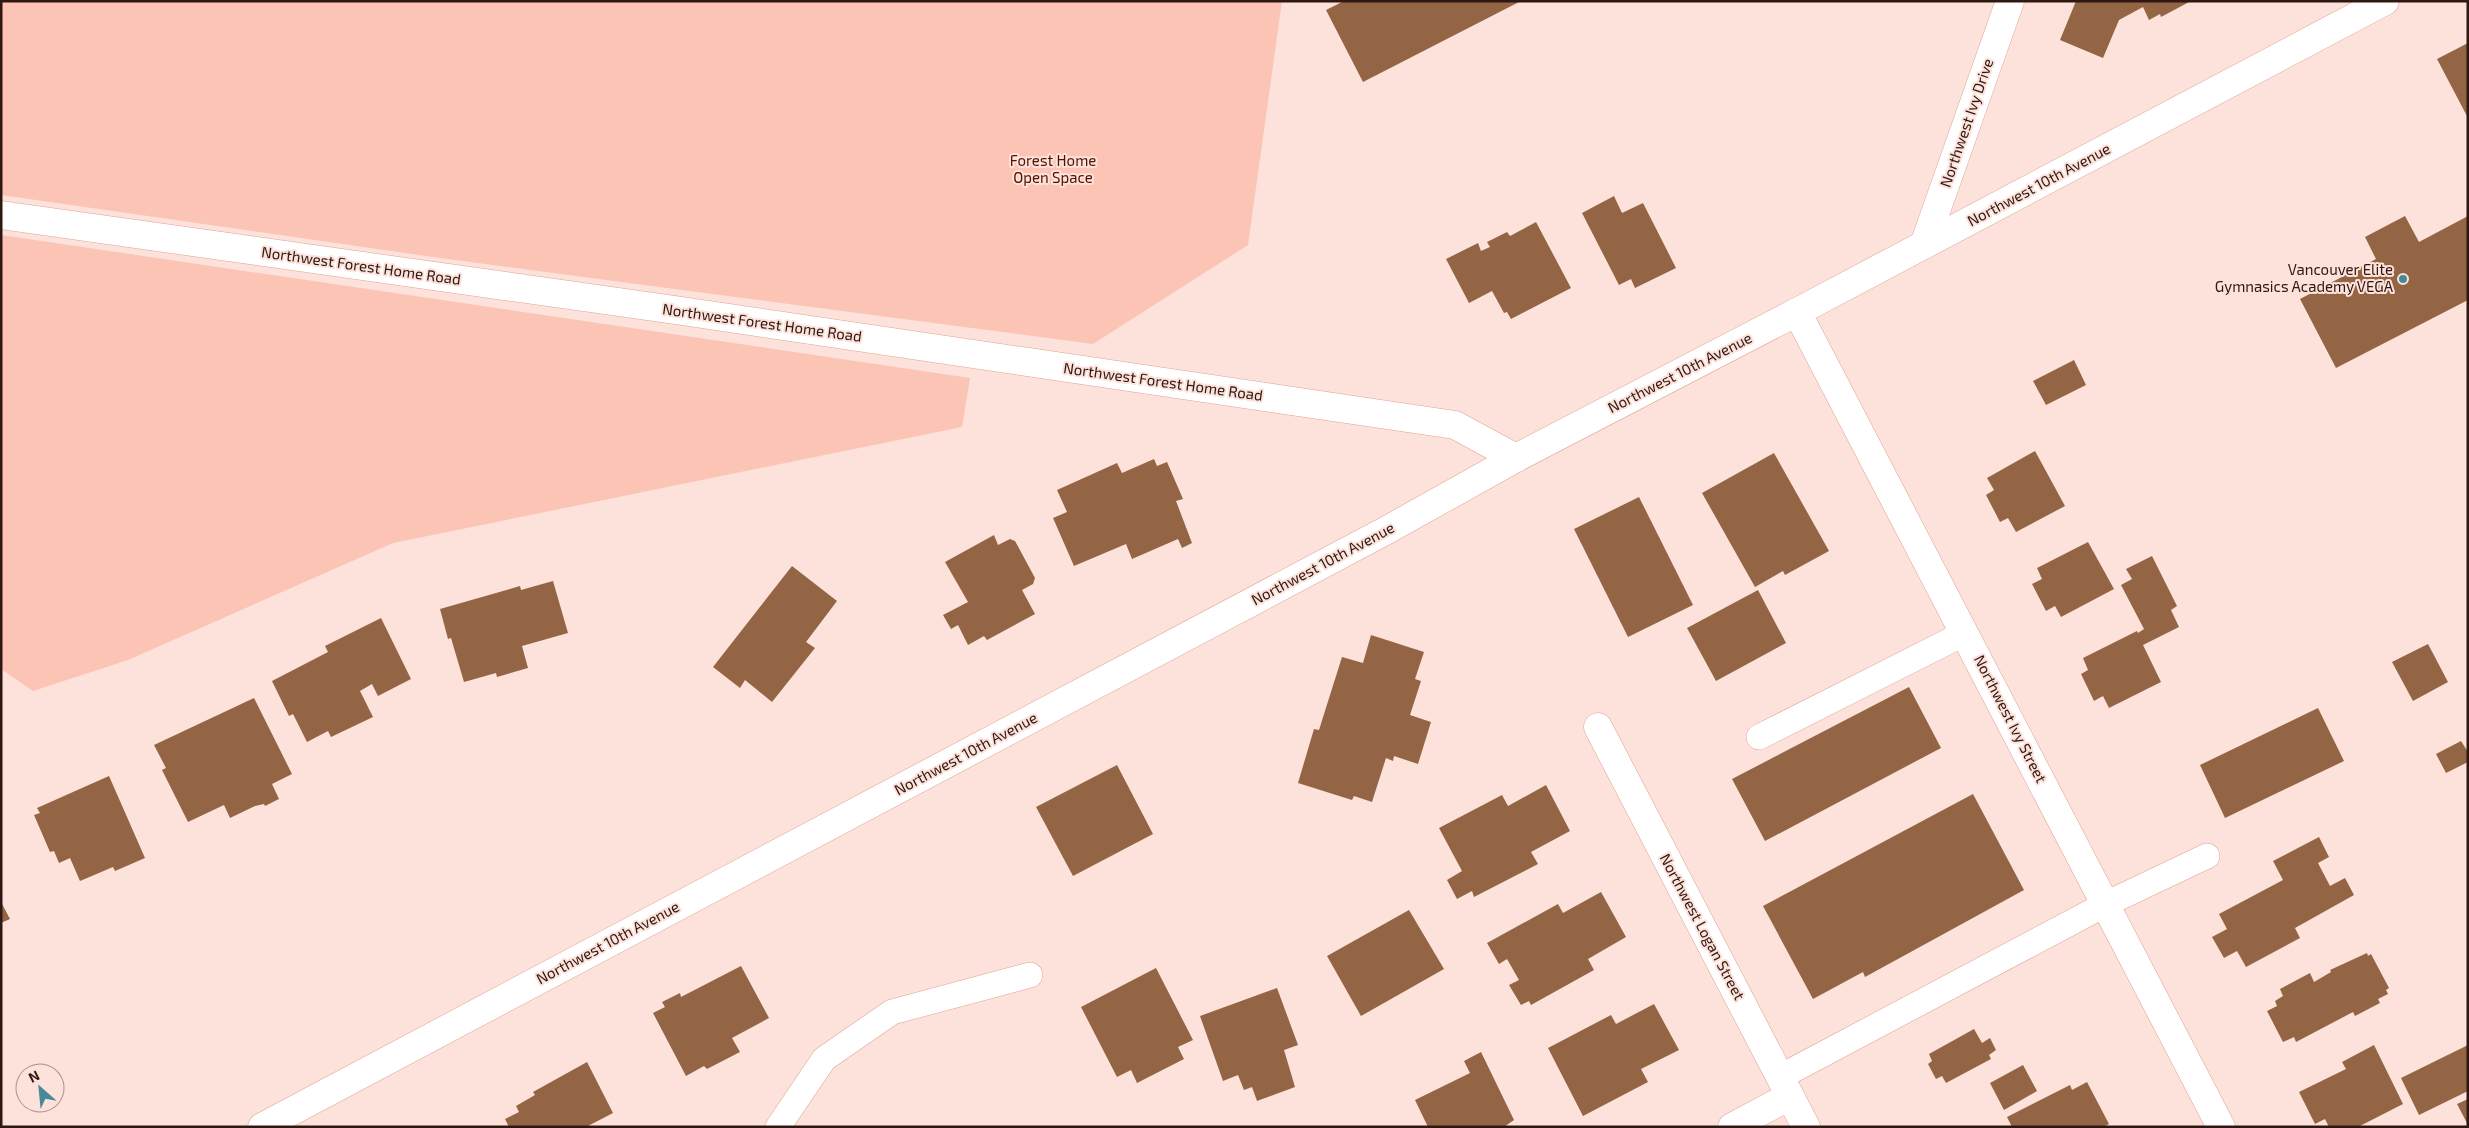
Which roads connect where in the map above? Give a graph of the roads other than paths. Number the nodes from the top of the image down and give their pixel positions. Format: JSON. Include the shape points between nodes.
{"nodes":[{"id":1,"x":2010,"y":1,"type":"edge"},
{"id":2,"x":2385,"y":1,"type":"edge"},
{"id":3,"x":1,"y":215,"type":"edge"},
{"id":4,"x":1924,"y":245,"type":"junction"},
{"id":5,"x":1797,"y":312,"type":"junction"},
{"id":6,"x":1516,"y":458,"type":"junction"},
{"id":7,"x":1965,"y":633,"type":"junction"},
{"id":8,"x":1598,"y":727,"type":"dead end"},
{"id":9,"x":1759,"y":737,"type":"dead end"},
{"id":10,"x":2206,"y":856,"type":"dead end"},
{"id":11,"x":2106,"y":904,"type":"junction"},
{"id":12,"x":1030,"y":975,"type":"dead end"},
{"id":13,"x":1785,"y":1086,"type":"junction"},
{"id":14,"x":262,"y":1127,"type":"edge"},
{"id":15,"x":778,"y":1127,"type":"edge"},
{"id":16,"x":1732,"y":1127,"type":"edge"},
{"id":17,"x":1806,"y":1127,"type":"edge"},
{"id":18,"x":2221,"y":1127,"type":"edge"}],
"edges":[{"from":1,"to":4,"type":"street","name":"Northwest Ivy Drive"},
{"from":2,"to":4,"type":"street","name":"Northwest 10th Avenue"},
{"from":3,"to":6,"type":"street","name":"Northwest Forest Home Road","via":[[675,310],[1455,426]]},
{"from":4,"to":5,"type":"street","name":"Northwest 10th Avenue"},
{"from":5,"to":6,"type":"street","name":"Northwest 10th Avenue"},
{"from":5,"to":7,"type":"street","name":"Northwest Ivy Street"},
{"from":6,"to":14,"type":"street","name":"Northwest 10th Avenue","via":[[1387,530]]},
{"from":7,"to":9,"type":"lane"},
{"from":7,"to":11,"type":"street","name":"Northwest Ivy Street"},
{"from":8,"to":13,"type":"street","name":"Northwest Logan Street"},
{"from":10,"to":11,"type":"lane"},
{"from":11,"to":13,"type":"lane"},
{"from":11,"to":18,"type":"street","name":"Northwest Ivy Street"},
{"from":12,"to":15,"type":"lane","via":[[892,1012],[824,1059]]},
{"from":13,"to":16,"type":"street"},
{"from":13,"to":17,"type":"street","name":"Northwest Logan Street"}]}
